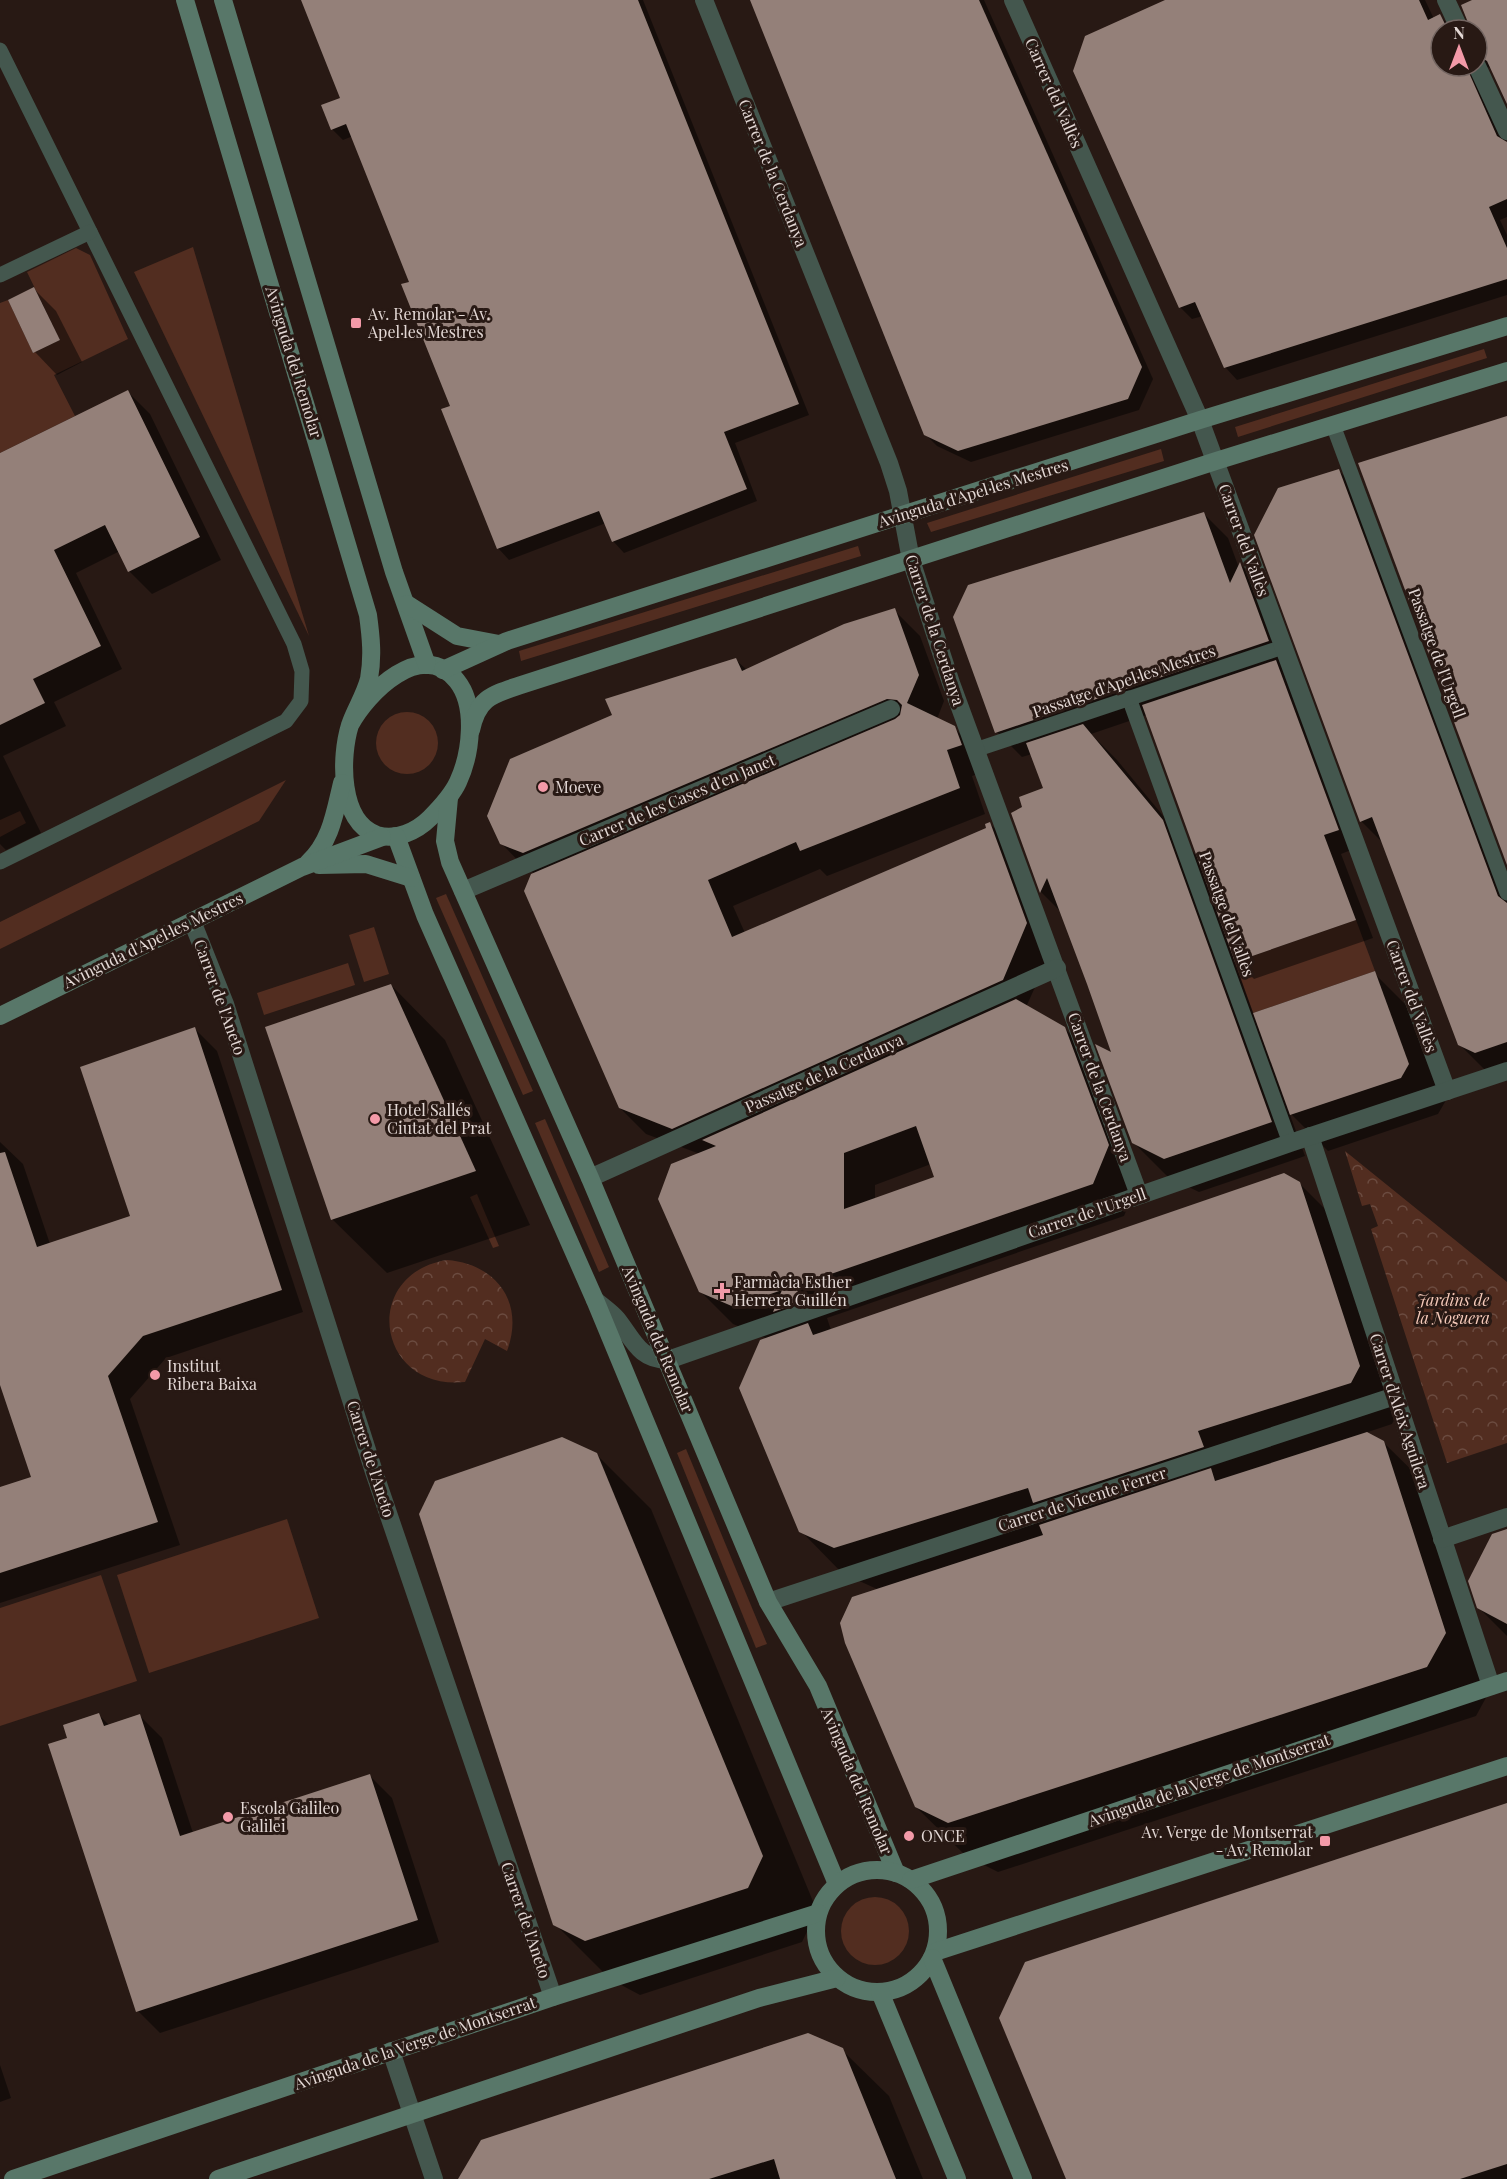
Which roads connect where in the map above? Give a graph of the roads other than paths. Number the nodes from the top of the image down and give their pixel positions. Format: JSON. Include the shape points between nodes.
{"nodes":[{"id":1,"x":185,"y":0,"type":"edge"},
{"id":2,"x":223,"y":0,"type":"edge"},
{"id":3,"x":704,"y":0,"type":"edge"},
{"id":4,"x":1446,"y":0,"type":"edge"},
{"id":5,"x":1021,"y":2,"type":"edge"},
{"id":6,"x":1454,"y":18,"type":"edge"},
{"id":7,"x":0,"y":50,"type":"edge"},
{"id":8,"x":1483,"y":78,"type":"edge"},
{"id":9,"x":1507,"y":131,"type":"edge"},
{"id":10,"x":90,"y":232,"type":"junction"},
{"id":11,"x":0,"y":275,"type":"edge"},
{"id":12,"x":1507,"y":326,"type":"edge"},
{"id":13,"x":1507,"y":371,"type":"edge"},
{"id":14,"x":1200,"y":420,"type":"junction"},
{"id":15,"x":1333,"y":425,"type":"junction"},
{"id":16,"x":1216,"y":461,"type":"junction"},
{"id":17,"x":903,"y":515,"type":"junction"},
{"id":18,"x":910,"y":560,"type":"junction"},
{"id":19,"x":407,"y":604,"type":"junction"},
{"id":20,"x":499,"y":644,"type":"junction"},
{"id":21,"x":1283,"y":647,"type":"junction"},
{"id":22,"x":435,"y":668,"type":"junction"},
{"id":23,"x":1129,"y":698,"type":"junction"},
{"id":24,"x":891,"y":710,"type":"dead end"},
{"id":25,"x":350,"y":725,"type":"junction"},
{"id":26,"x":469,"y":736,"type":"junction"},
{"id":27,"x":975,"y":750,"type":"junction"},
{"id":28,"x":343,"y":778,"type":"junction"},
{"id":29,"x":449,"y":798,"type":"junction"},
{"id":30,"x":389,"y":836,"type":"junction"},
{"id":31,"x":0,"y":862,"type":"edge"},
{"id":32,"x":306,"y":865,"type":"junction"},
{"id":33,"x":411,"y":878,"type":"junction"},
{"id":34,"x":463,"y":891,"type":"junction"},
{"id":35,"x":1507,"y":893,"type":"edge"},
{"id":36,"x":192,"y":921,"type":"junction"},
{"id":37,"x":1057,"y":968,"type":"junction"},
{"id":38,"x":0,"y":1016,"type":"edge"},
{"id":39,"x":1507,"y":1071,"type":"edge"},
{"id":40,"x":1447,"y":1091,"type":"junction"},
{"id":41,"x":1310,"y":1136,"type":"junction"},
{"id":42,"x":1290,"y":1143,"type":"junction"},
{"id":43,"x":590,"y":1178,"type":"junction"},
{"id":44,"x":1139,"y":1195,"type":"junction"},
{"id":45,"x":595,"y":1300,"type":"junction"},
{"id":46,"x":668,"y":1360,"type":"junction"},
{"id":47,"x":1395,"y":1396,"type":"junction"},
{"id":48,"x":1507,"y":1517,"type":"edge"},
{"id":49,"x":1442,"y":1539,"type":"junction"},
{"id":50,"x":768,"y":1602,"type":"junction"},
{"id":51,"x":1499,"y":1684,"type":"edge"},
{"id":52,"x":1507,"y":1766,"type":"edge"},
{"id":53,"x":903,"y":1877,"type":"junction"},
{"id":54,"x":837,"y":1884,"type":"junction"},
{"id":55,"x":818,"y":1912,"type":"junction"},
{"id":56,"x":933,"y":1955,"type":"junction"},
{"id":57,"x":837,"y":1978,"type":"junction"},
{"id":58,"x":880,"y":1992,"type":"junction"},
{"id":59,"x":553,"y":1997,"type":"junction"},
{"id":60,"x":391,"y":2051,"type":"junction"},
{"id":61,"x":412,"y":2114,"type":"junction"},
{"id":62,"x":13,"y":2179,"type":"edge"},
{"id":63,"x":218,"y":2179,"type":"edge"},
{"id":64,"x":434,"y":2179,"type":"edge"},
{"id":65,"x":957,"y":2179,"type":"edge"},
{"id":66,"x":1023,"y":2179,"type":"edge"}],
"edges":[{"from":1,"to":25,"type":"street","name":"Avinguda del Remolar","via":[[368,615],[372,654],[368,682]]},
{"from":2,"to":19,"type":"street","name":"Avinguda del Remolar"},
{"from":3,"to":17,"type":"street","name":"Carrer de la Cerdanya","via":[[890,463]]},
{"from":4,"to":6,"type":"street"},
{"from":5,"to":14,"type":"street","name":"Carrer del Vallès"},
{"from":7,"to":10,"type":"lane"},
{"from":8,"to":9,"type":"street"},
{"from":10,"to":11,"type":"lane"},
{"from":10,"to":31,"type":"lane","via":[[294,644],[302,671],[301,701],[286,720]]},
{"from":12,"to":14,"type":"street","name":"Avinguda d'Apel·les Mestres"},
{"from":13,"to":15,"type":"street"},
{"from":14,"to":16,"type":"street","name":"Carrer del Vallès"},
{"from":14,"to":17,"type":"street","name":"Avinguda d'Apel·les Mestres"},
{"from":15,"to":16,"type":"street"},
{"from":15,"to":35,"type":"lane","name":"Passatge de l'Urgell"},
{"from":16,"to":18,"type":"street"},
{"from":16,"to":21,"type":"street","name":"Carrer del Vallès"},
{"from":17,"to":18,"type":"street","name":"Carrer de la Cerdanya"},
{"from":17,"to":20,"type":"street","name":"Avinguda d'Apel·les Mestres"},
{"from":18,"to":26,"type":"street","via":[[512,687],[484,699]]},
{"from":18,"to":27,"type":"street","name":"Carrer de la Cerdanya"},
{"from":19,"to":20,"type":"street","via":[[458,636]]},
{"from":19,"to":22,"type":"street","name":"Avinguda del Remolar"},
{"from":20,"to":22,"type":"street","name":"Avinguda d'Apel·les Mestres"},
{"from":21,"to":23,"type":"lane","name":"Passatge d'Apel·les Mestres"},
{"from":21,"to":40,"type":"street","name":"Carrer del Vallès"},
{"from":22,"to":25,"type":"street","name":"Avinguda del Remolar","via":[[406,668],[373,692]]},
{"from":22,"to":26,"type":"street","name":"Avinguda del Remolar","via":[[457,680],[468,714]]},
{"from":23,"to":27,"type":"lane","name":"Passatge d'Apel·les Mestres"},
{"from":23,"to":42,"type":"lane","name":"Passatge del Vallès"},
{"from":24,"to":34,"type":"street","name":"Carrer de les Cases d'en Janet"},
{"from":25,"to":28,"type":"street","name":"Avinguda del Remolar"},
{"from":26,"to":29,"type":"street","name":"Avinguda del Remolar","via":[[466,761]]},
{"from":27,"to":37,"type":"street","name":"Carrer de la Cerdanya"},
{"from":28,"to":30,"type":"street","name":"Avinguda del Remolar","via":[[357,820],[368,832]]},
{"from":28,"to":32,"type":"street","name":"Avinguda d'Apel·les Mestres","via":[[329,833],[320,852]]},
{"from":29,"to":30,"type":"street","name":"Avinguda del Remolar","via":[[408,833]]},
{"from":29,"to":34,"type":"street","name":"Avinguda del Remolar","via":[[446,851]]},
{"from":30,"to":32,"type":"street","name":"Avinguda d'Apel·les Mestres"},
{"from":30,"to":33,"type":"street"},
{"from":32,"to":33,"type":"street","via":[[366,864]]},
{"from":32,"to":36,"type":"street","name":"Avinguda d'Apel·les Mestres"},
{"from":33,"to":45,"type":"street"},
{"from":34,"to":43,"type":"street","name":"Avinguda del Remolar"},
{"from":36,"to":38,"type":"street","name":"Avinguda d'Apel·les Mestres"},
{"from":36,"to":59,"type":"street","name":"Carrer de l'Aneto","via":[[225,1004],[372,1466]]},
{"from":37,"to":43,"type":"street","name":"Passatge de la Cerdanya"},
{"from":37,"to":44,"type":"street","name":"Carrer de la Cerdanya"},
{"from":39,"to":40,"type":"street","name":"Carrer de l'Urgell"},
{"from":40,"to":41,"type":"street","name":"Carrer de l'Urgell"},
{"from":41,"to":42,"type":"street","name":"Carrer de l'Urgell"},
{"from":41,"to":47,"type":"street","name":"Carrer d'Aleix Aguilera"},
{"from":42,"to":44,"type":"street","name":"Carrer de l'Urgell"},
{"from":43,"to":46,"type":"street","name":"Avinguda del Remolar"},
{"from":44,"to":46,"type":"street","name":"Carrer de l'Urgell"},
{"from":45,"to":46,"type":"street","via":[[615,1316],[640,1352],[657,1360]]},
{"from":45,"to":54,"type":"street"},
{"from":46,"to":50,"type":"street","name":"Avinguda del Remolar"},
{"from":47,"to":49,"type":"street","name":"Carrer d'Aleix Aguilera"},
{"from":47,"to":50,"type":"street","name":"Carrer de Vicente Ferrer"},
{"from":48,"to":49,"type":"street"},
{"from":49,"to":51,"type":"street","name":"Carrer d'Aleix Aguilera"},
{"from":50,"to":53,"type":"street","name":"Avinguda del Remolar","via":[[818,1686]]},
{"from":51,"to":53,"type":"street","name":"Avinguda de la Verge de Montserrat"},
{"from":52,"to":56,"type":"street"},
{"from":53,"to":54,"type":"street","via":[[872,1870]]},
{"from":53,"to":56,"type":"street","via":[[929,1899],[935,1912],[938,1939]]},
{"from":54,"to":55,"type":"street"},
{"from":55,"to":57,"type":"street","via":[[817,1946]]},
{"from":55,"to":59,"type":"street","name":"Avinguda de la Verge de Montserrat"},
{"from":56,"to":58,"type":"street","via":[[910,1983]]},
{"from":56,"to":66,"type":"street"},
{"from":57,"to":58,"type":"street","via":[[860,1990]]},
{"from":57,"to":61,"type":"street","via":[[759,1998]]},
{"from":58,"to":65,"type":"street"},
{"from":59,"to":60,"type":"street","name":"Avinguda de la Verge de Montserrat"},
{"from":60,"to":61,"type":"street"},
{"from":60,"to":62,"type":"street","name":"Avinguda de la Verge de Montserrat"},
{"from":61,"to":63,"type":"street"},
{"from":61,"to":64,"type":"street"}]}
